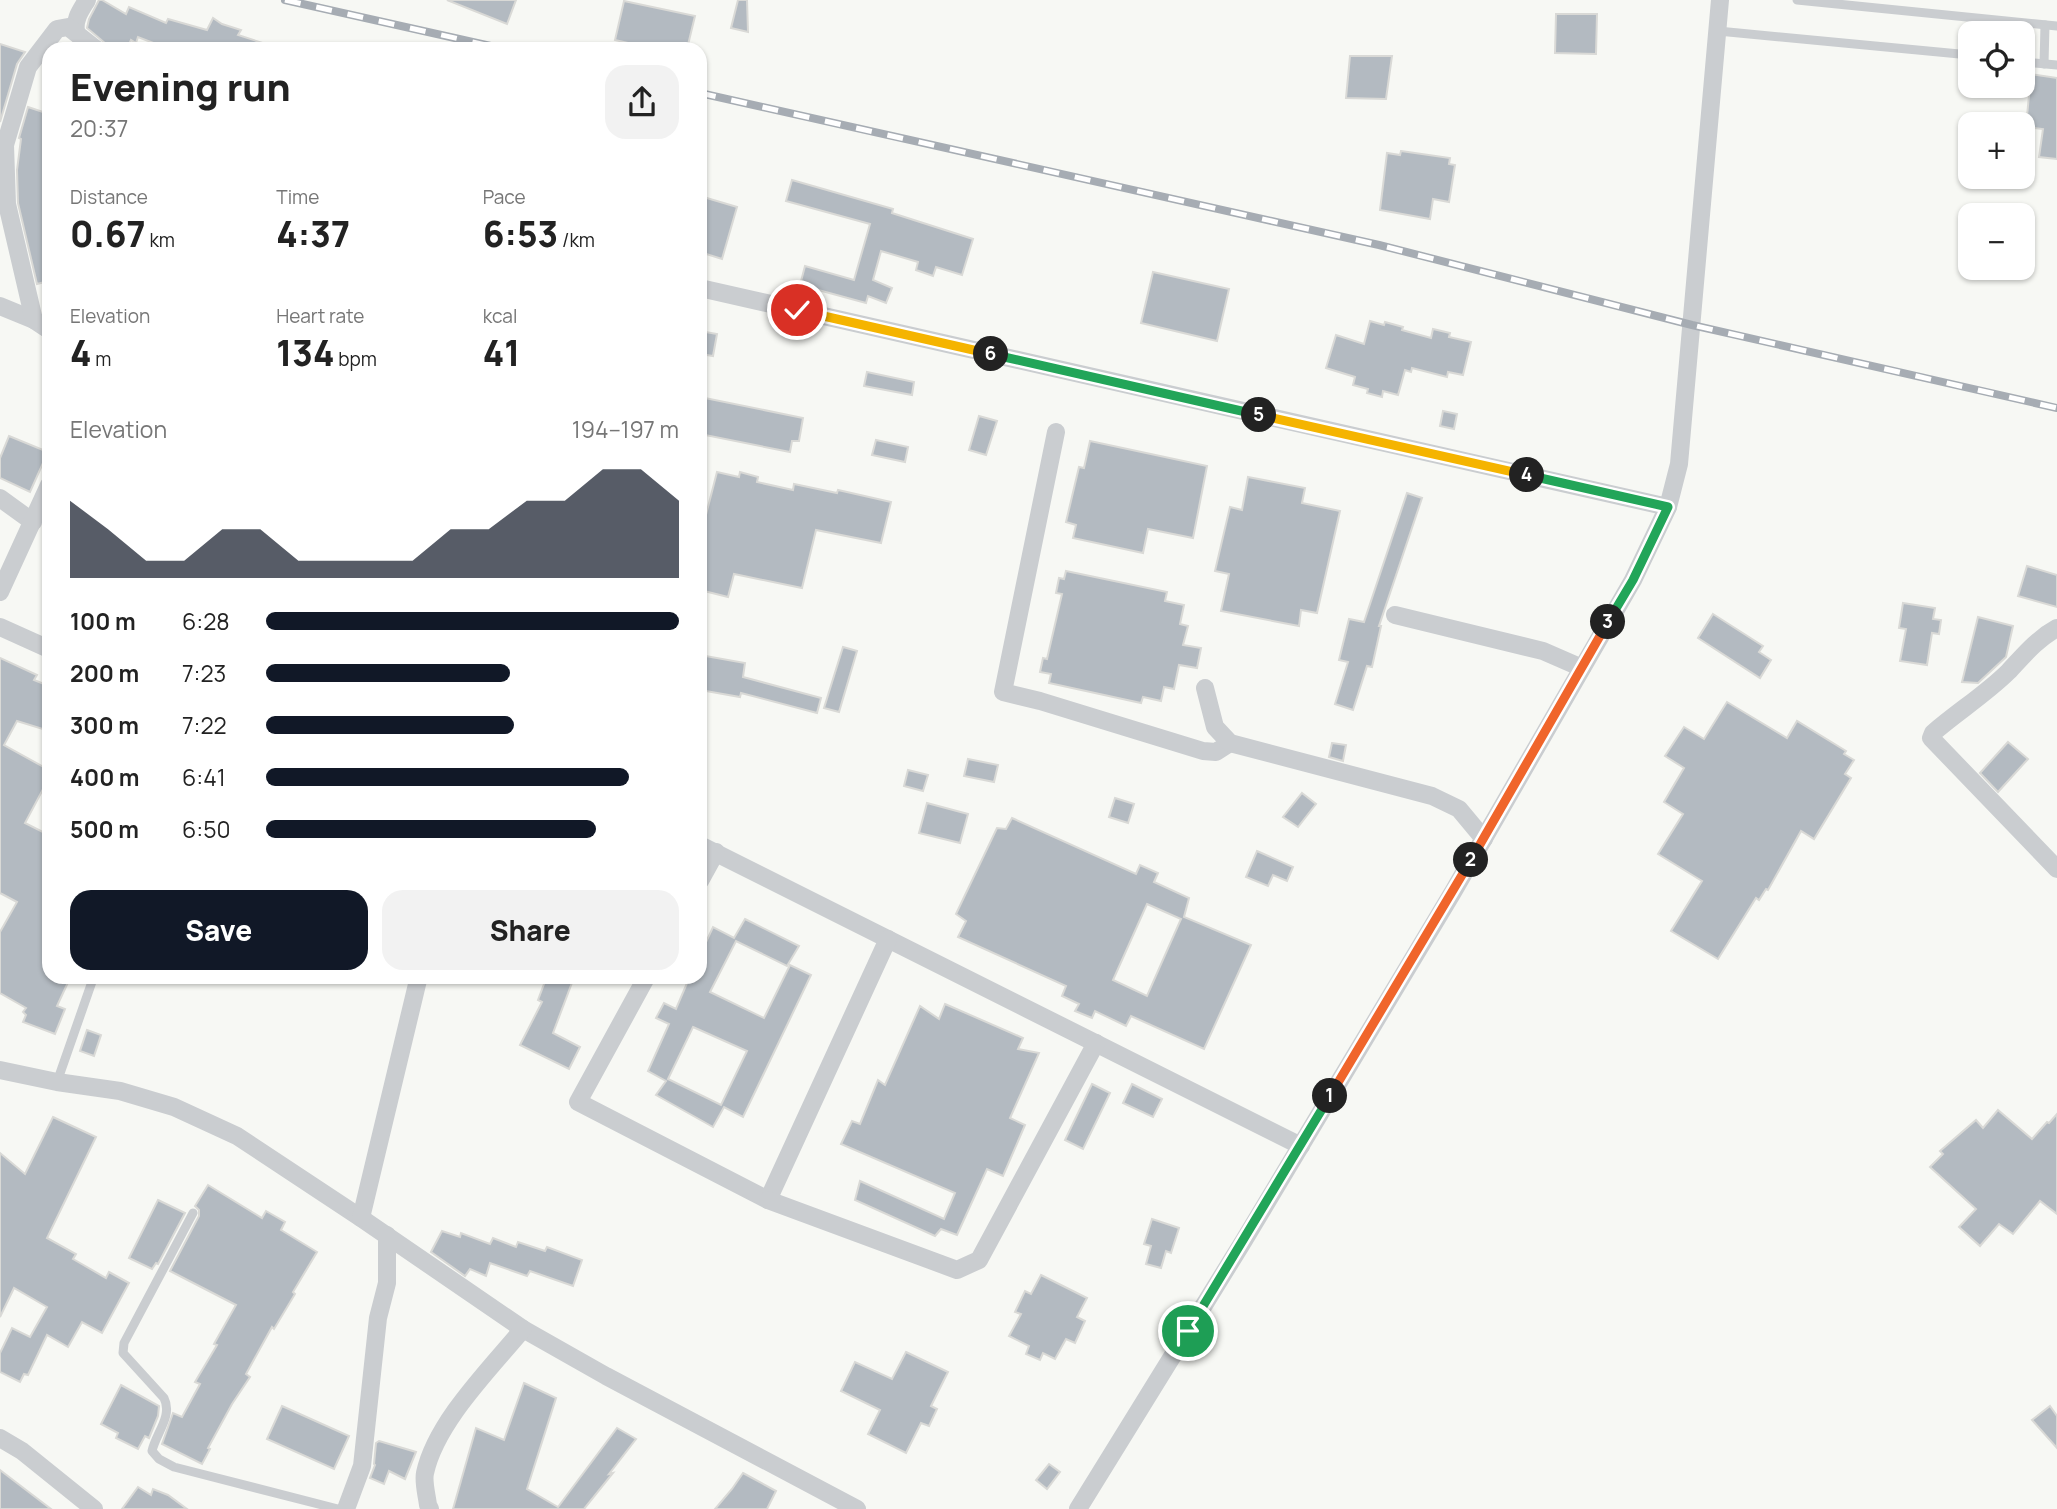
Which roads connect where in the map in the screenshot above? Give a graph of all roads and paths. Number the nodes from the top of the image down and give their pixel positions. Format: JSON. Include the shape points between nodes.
{"nodes":[{"id":1,"x":87,"y":0,"type":"edge"},
{"id":2,"x":1720,"y":0,"type":"edge"},
{"id":3,"x":1797,"y":0,"type":"edge"},
{"id":4,"x":2045,"y":25,"type":"junction"},
{"id":5,"x":2057,"y":26,"type":"edge"},
{"id":6,"x":76,"y":31,"type":"junction"},
{"id":7,"x":1718,"y":31,"type":"junction"},
{"id":8,"x":47,"y":42,"type":"edge"},
{"id":9,"x":88,"y":42,"type":"edge"},
{"id":10,"x":42,"y":49,"type":"edge"},
{"id":11,"x":1958,"y":54,"type":"edge"},
{"id":12,"x":2035,"y":63,"type":"edge"},
{"id":13,"x":2044,"y":64,"type":"junction"},
{"id":14,"x":2057,"y":65,"type":"edge"},
{"id":15,"x":3,"y":202,"type":"edge"},
{"id":16,"x":707,"y":290,"type":"edge"},
{"id":17,"x":0,"y":306,"type":"edge"},
{"id":18,"x":34,"y":320,"type":"junction"},
{"id":19,"x":42,"y":325,"type":"edge"},
{"id":20,"x":1056,"y":432,"type":"dead end"},
{"id":21,"x":0,"y":498,"type":"edge"},
{"id":22,"x":42,"y":501,"type":"edge"},
{"id":23,"x":1668,"y":507,"type":"junction"},
{"id":24,"x":33,"y":522,"type":"junction"},
{"id":25,"x":0,"y":592,"type":"edge"},
{"id":26,"x":1395,"y":615,"type":"dead end"},
{"id":27,"x":0,"y":626,"type":"edge"},
{"id":28,"x":2057,"y":628,"type":"edge"},
{"id":29,"x":42,"y":646,"type":"edge"},
{"id":30,"x":1582,"y":668,"type":"junction"},
{"id":31,"x":1205,"y":688,"type":"dead end"},
{"id":32,"x":1230,"y":743,"type":"junction"},
{"id":33,"x":1483,"y":839,"type":"junction"},
{"id":34,"x":708,"y":848,"type":"edge"},
{"id":35,"x":2057,"y":869,"type":"edge"},
{"id":36,"x":888,"y":939,"type":"junction"},
{"id":37,"x":91,"y":984,"type":"edge"},
{"id":38,"x":417,"y":984,"type":"edge"},
{"id":39,"x":643,"y":984,"type":"edge"},
{"id":40,"x":1096,"y":1043,"type":"junction"},
{"id":41,"x":0,"y":1070,"type":"edge"},
{"id":42,"x":57,"y":1082,"type":"junction"},
{"id":43,"x":1300,"y":1146,"type":"junction"},
{"id":44,"x":768,"y":1200,"type":"junction"},
{"id":45,"x":193,"y":1213,"type":"dead end"},
{"id":46,"x":361,"y":1217,"type":"junction"},
{"id":47,"x":387,"y":1235,"type":"junction"},
{"id":48,"x":523,"y":1329,"type":"junction"},
{"id":49,"x":0,"y":1438,"type":"edge"},
{"id":50,"x":350,"y":1507,"type":"edge"},
{"id":51,"x":94,"y":1509,"type":"edge"},
{"id":52,"x":430,"y":1509,"type":"edge"},
{"id":53,"x":857,"y":1509,"type":"edge"},
{"id":54,"x":1078,"y":1509,"type":"edge"}],
"edges":[{"from":1,"to":6,"type":"street","via":[[77,16]]},
{"from":2,"to":7,"type":"street"},
{"from":3,"to":4,"type":"lane"},
{"from":4,"to":5,"type":"lane"},
{"from":4,"to":13,"type":"lane"},
{"from":6,"to":8,"type":"street","via":[[57,29]]},
{"from":6,"to":9,"type":"street"},
{"from":7,"to":11,"type":"lane"},
{"from":7,"to":23,"type":"street","via":[[1679,464]]},
{"from":10,"to":15,"type":"street","via":[[28,67],[5,145]]},
{"from":12,"to":13,"type":"lane"},
{"from":13,"to":14,"type":"lane"},
{"from":15,"to":18,"type":"street"},
{"from":16,"to":23,"type":"street"},
{"from":17,"to":18,"type":"street"},
{"from":18,"to":19,"type":"street"},
{"from":20,"to":32,"type":"street","via":[[1003,692],[1203,751],[1216,752]]},
{"from":21,"to":24,"type":"street"},
{"from":22,"to":24,"type":"street"},
{"from":23,"to":30,"type":"street","via":[[1633,580]]},
{"from":24,"to":25,"type":"street"},
{"from":26,"to":30,"type":"street","via":[[1543,652]]},
{"from":27,"to":29,"type":"street"},
{"from":28,"to":35,"type":"street","via":[[1931,738]]},
{"from":30,"to":33,"type":"street"},
{"from":31,"to":32,"type":"street","via":[[1215,727]]},
{"from":32,"to":33,"type":"street","via":[[1432,796],[1459,809]]},
{"from":33,"to":43,"type":"street"},
{"from":34,"to":36,"type":"street"},
{"from":36,"to":40,"type":"street"},
{"from":36,"to":44,"type":"street"},
{"from":37,"to":42,"type":"lane"},
{"from":38,"to":46,"type":"street"},
{"from":39,"to":44,"type":"street","via":[[578,1102]]},
{"from":40,"to":43,"type":"street"},
{"from":40,"to":44,"type":"street","via":[[979,1261],[957,1270]]},
{"from":41,"to":42,"type":"street"},
{"from":42,"to":46,"type":"street","via":[[120,1091],[174,1107],[237,1136]]},
{"from":43,"to":54,"type":"street"},
{"from":45,"to":50,"type":"lane","via":[[124,1343],[123,1353],[167,1405],[152,1451],[174,1467]]},
{"from":46,"to":47,"type":"street"},
{"from":47,"to":48,"type":"street"},
{"from":47,"to":50,"type":"street","via":[[387,1283],[378,1318],[362,1466]]},
{"from":48,"to":52,"type":"street","via":[[437,1439],[424,1475]]},
{"from":48,"to":53,"type":"street"},
{"from":49,"to":51,"type":"street"}]}
